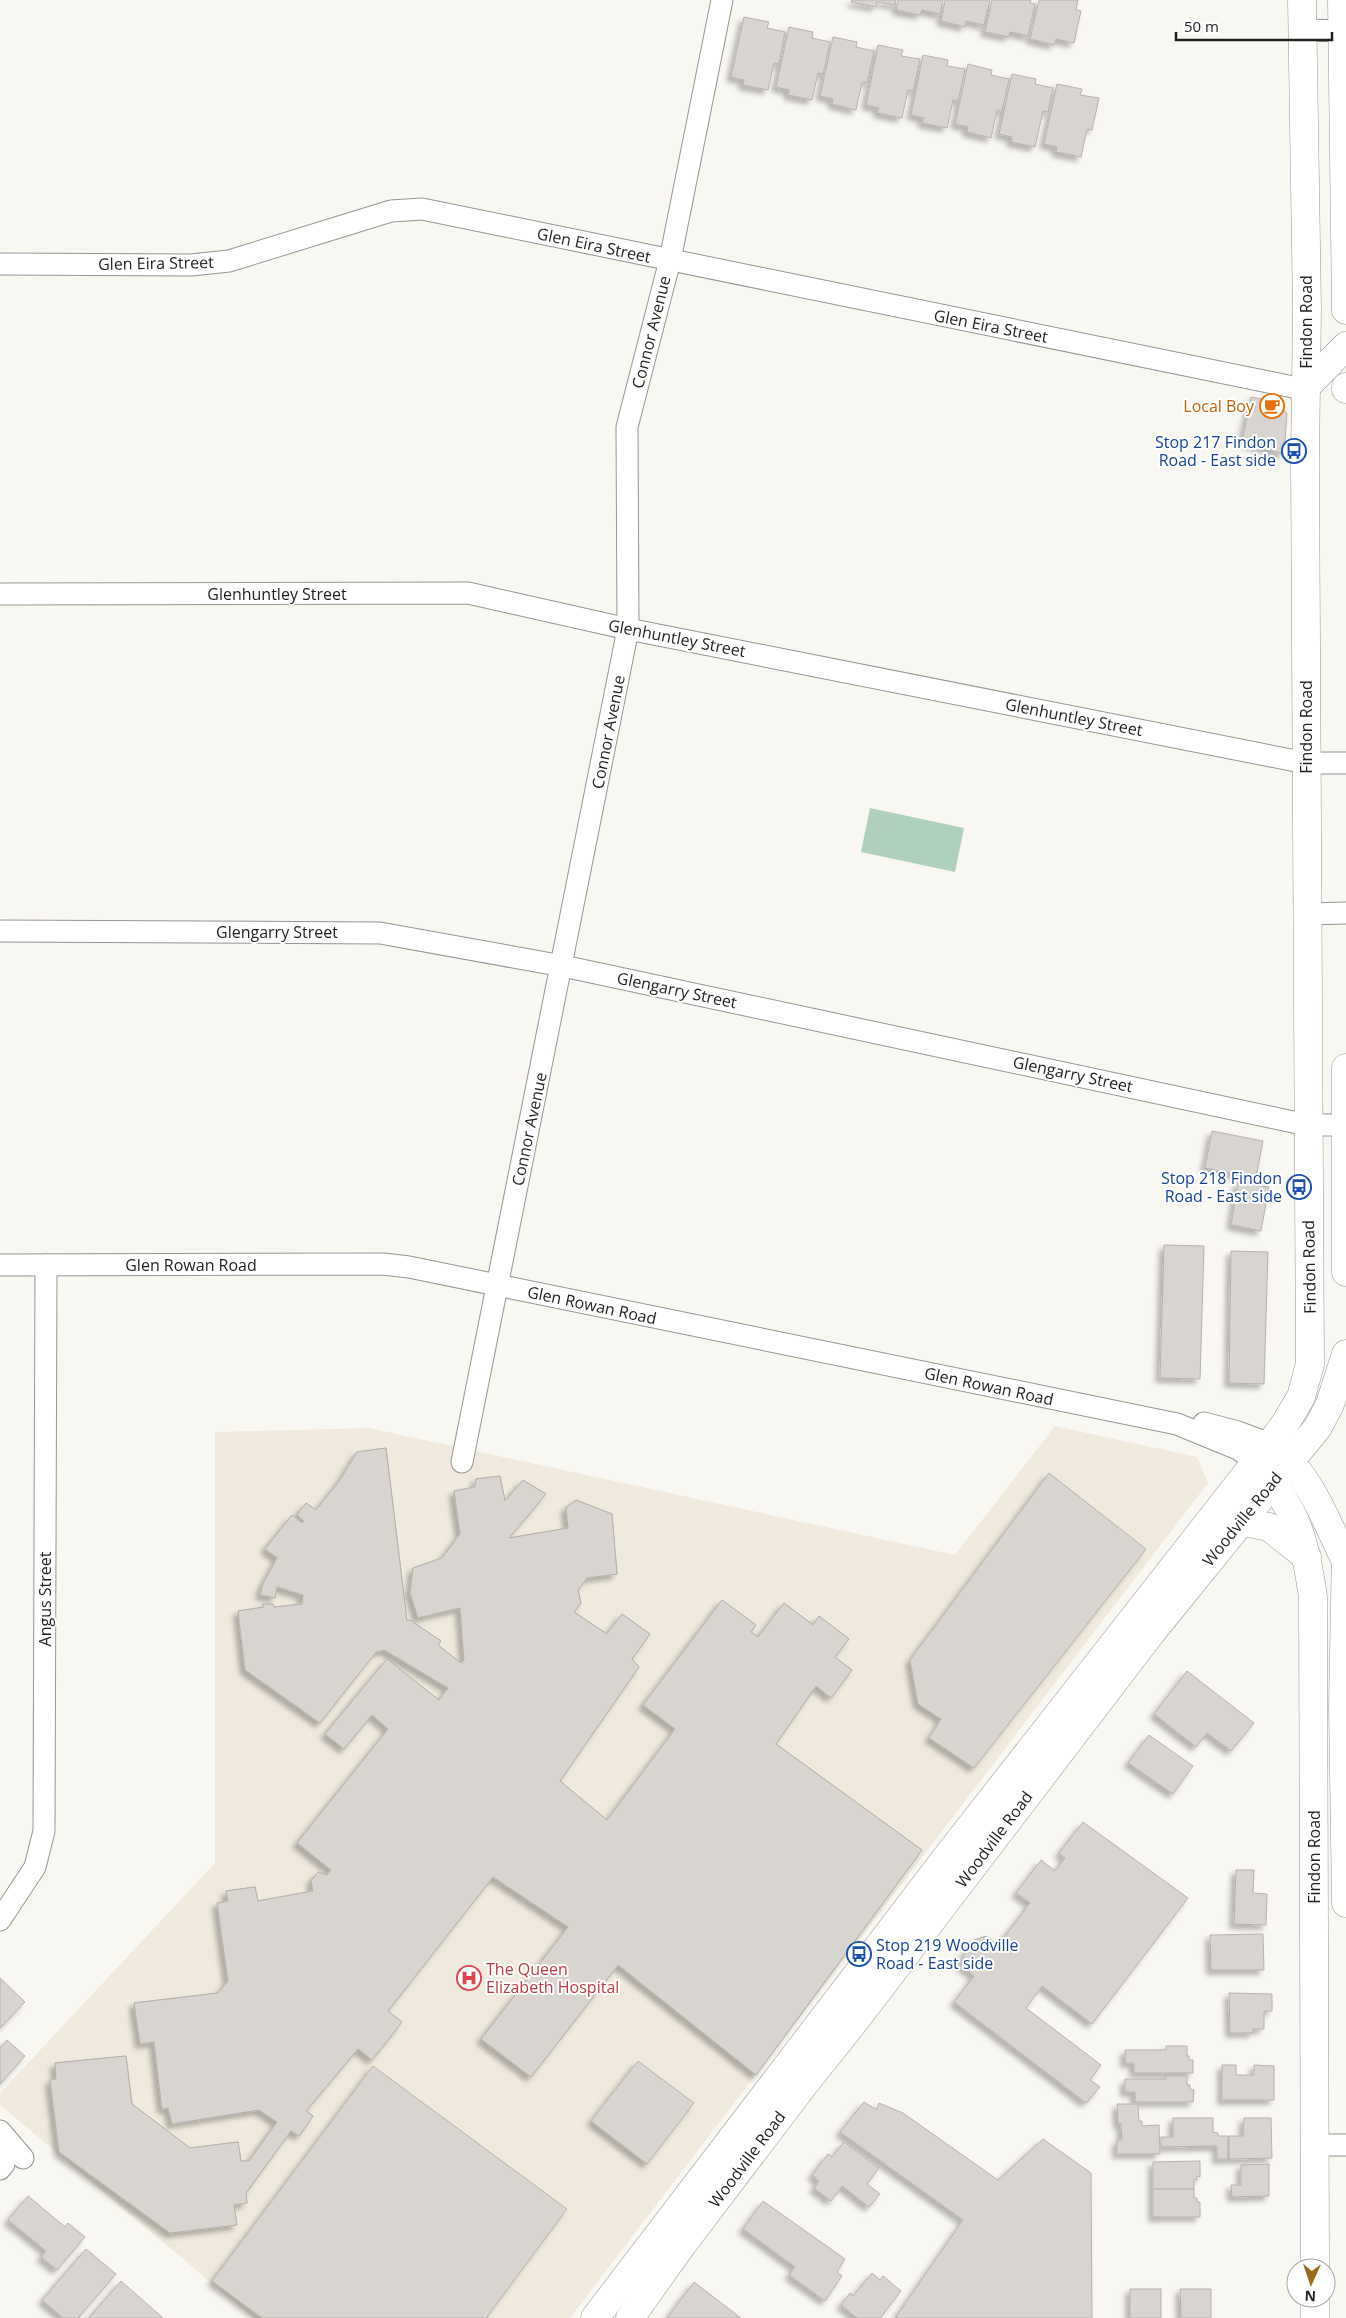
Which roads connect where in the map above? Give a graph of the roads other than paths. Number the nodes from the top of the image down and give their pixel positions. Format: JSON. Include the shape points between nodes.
{"nodes":[{"id":1,"x":722,"y":0,"type":"edge"},
{"id":2,"x":1302,"y":0,"type":"edge"},
{"id":3,"x":1342,"y":0,"type":"edge"},
{"id":4,"x":1302,"y":30,"type":"junction"},
{"id":5,"x":1344,"y":31,"type":"edge"},
{"id":6,"x":670,"y":260,"type":"junction"},
{"id":7,"x":0,"y":264,"type":"edge"},
{"id":8,"x":1346,"y":310,"type":"edge"},
{"id":9,"x":1346,"y":346,"type":"edge"},
{"id":10,"x":1306,"y":387,"type":"junction"},
{"id":11,"x":0,"y":594,"type":"edge"},
{"id":12,"x":628,"y":629,"type":"junction"},
{"id":13,"x":1346,"y":763,"type":"edge"},
{"id":14,"x":1306,"y":764,"type":"junction"},
{"id":15,"x":1346,"y":913,"type":"edge"},
{"id":16,"x":1307,"y":914,"type":"junction"},
{"id":17,"x":0,"y":931,"type":"edge"},
{"id":18,"x":563,"y":966,"type":"junction"},
{"id":19,"x":1346,"y":1068,"type":"edge"},
{"id":20,"x":1307,"y":1125,"type":"junction"},
{"id":21,"x":1345,"y":1125,"type":"edge"},
{"id":22,"x":1346,"y":1195,"type":"edge"},
{"id":23,"x":0,"y":1265,"type":"edge"},
{"id":24,"x":46,"y":1265,"type":"junction"},
{"id":25,"x":1346,"y":1272,"type":"edge"},
{"id":26,"x":497,"y":1286,"type":"junction"},
{"id":27,"x":1346,"y":1354,"type":"edge"},
{"id":28,"x":462,"y":1462,"type":"dead end"},
{"id":29,"x":1272,"y":1462,"type":"junction"},
{"id":30,"x":1240,"y":1521,"type":"junction"},
{"id":31,"x":1346,"y":1555,"type":"edge"},
{"id":32,"x":1307,"y":1557,"type":"junction"},
{"id":33,"x":1314,"y":1706,"type":"junction"},
{"id":34,"x":1345,"y":1706,"type":"edge"},
{"id":35,"x":1346,"y":1903,"type":"edge"},
{"id":36,"x":0,"y":1920,"type":"edge"},
{"id":37,"x":4,"y":2137,"type":"edge"},
{"id":38,"x":1314,"y":2145,"type":"junction"},
{"id":39,"x":1346,"y":2145,"type":"edge"},
{"id":40,"x":23,"y":2158,"type":"dead end"},
{"id":41,"x":0,"y":2169,"type":"edge"},
{"id":42,"x":1315,"y":2258,"type":"edge"},
{"id":43,"x":595,"y":2318,"type":"edge"},
{"id":44,"x":630,"y":2318,"type":"edge"}],
"edges":[{"from":1,"to":6,"type":"street","name":"Connor Avenue"},
{"from":2,"to":4,"type":"main road","name":"Findon Road"},
{"from":3,"to":5,"type":"main road"},
{"from":4,"to":5,"type":"street"},
{"from":4,"to":10,"type":"main road","name":"Findon Road"},
{"from":5,"to":8,"type":"main road"},
{"from":6,"to":7,"type":"street","name":"Glen Eira Street","via":[[422,209],[390,211],[229,261],[191,265]]},
{"from":6,"to":10,"type":"street","name":"Glen Eira Street","via":[[1273,383]]},
{"from":6,"to":12,"type":"street","name":"Connor Avenue","via":[[627,427]]},
{"from":9,"to":10,"type":"main road"},
{"from":10,"to":14,"type":"main road","name":"Findon Road"},
{"from":11,"to":12,"type":"street","name":"Glenhuntley Street","via":[[468,593]]},
{"from":12,"to":14,"type":"street","name":"Glenhuntley Street"},
{"from":12,"to":18,"type":"street","name":"Connor Avenue"},
{"from":13,"to":14,"type":"street","name":"Glenhuntley Street"},
{"from":14,"to":16,"type":"main road","name":"Findon Road"},
{"from":15,"to":16,"type":"street"},
{"from":16,"to":20,"type":"main road","name":"Findon Road"},
{"from":17,"to":18,"type":"street","name":"Glengarry Street","via":[[380,933]]},
{"from":18,"to":20,"type":"street","name":"Glengarry Street"},
{"from":18,"to":26,"type":"street","name":"Connor Avenue"},
{"from":19,"to":21,"type":"main road"},
{"from":20,"to":21,"type":"street","name":"Glengarry Street"},
{"from":20,"to":29,"type":"main road","name":"Findon Road","via":[[1310,1364],[1301,1396],[1285,1424]]},
{"from":21,"to":22,"type":"main road"},
{"from":22,"to":25,"type":"main road"},
{"from":23,"to":24,"type":"street","name":"Glen Rowan Road"},
{"from":24,"to":26,"type":"street","name":"Glen Rowan Road","via":[[383,1264]]},
{"from":24,"to":36,"type":"street","name":"Angus Street","via":[[44,1831],[35,1867]]},
{"from":26,"to":28,"type":"street","name":"Connor Avenue"},
{"from":26,"to":29,"type":"street","name":"Glen Rowan Road","via":[[1176,1424],[1200,1422],[1238,1432]]},
{"from":27,"to":29,"type":"main road","name":"Woodville Road","via":[[1330,1404],[1318,1427]]},
{"from":29,"to":30,"type":"main road","name":"Woodville Road"},
{"from":29,"to":31,"type":"main road","via":[[1311,1488]]},
{"from":29,"to":32,"type":"main road","name":"Findon Road"},
{"from":29,"to":43,"type":"main road","name":"Woodville Road","via":[[949,1854]]},
{"from":30,"to":32,"type":"main road","via":[[1269,1527]]},
{"from":30,"to":44,"type":"main road","name":"Woodville Road","via":[[806,2082]]},
{"from":31,"to":34,"type":"main road","name":"Findon Road"},
{"from":32,"to":33,"type":"main road","name":"Findon Road","via":[[1313,1597]]},
{"from":33,"to":34,"type":"street"},
{"from":33,"to":38,"type":"main road","name":"Findon Road"},
{"from":34,"to":35,"type":"main road","name":"Findon Road"},
{"from":37,"to":40,"type":"street"},
{"from":37,"to":41,"type":"street","via":[[4,2164]]},
{"from":38,"to":39,"type":"street"},
{"from":38,"to":42,"type":"main road","name":"Findon Road"}]}
